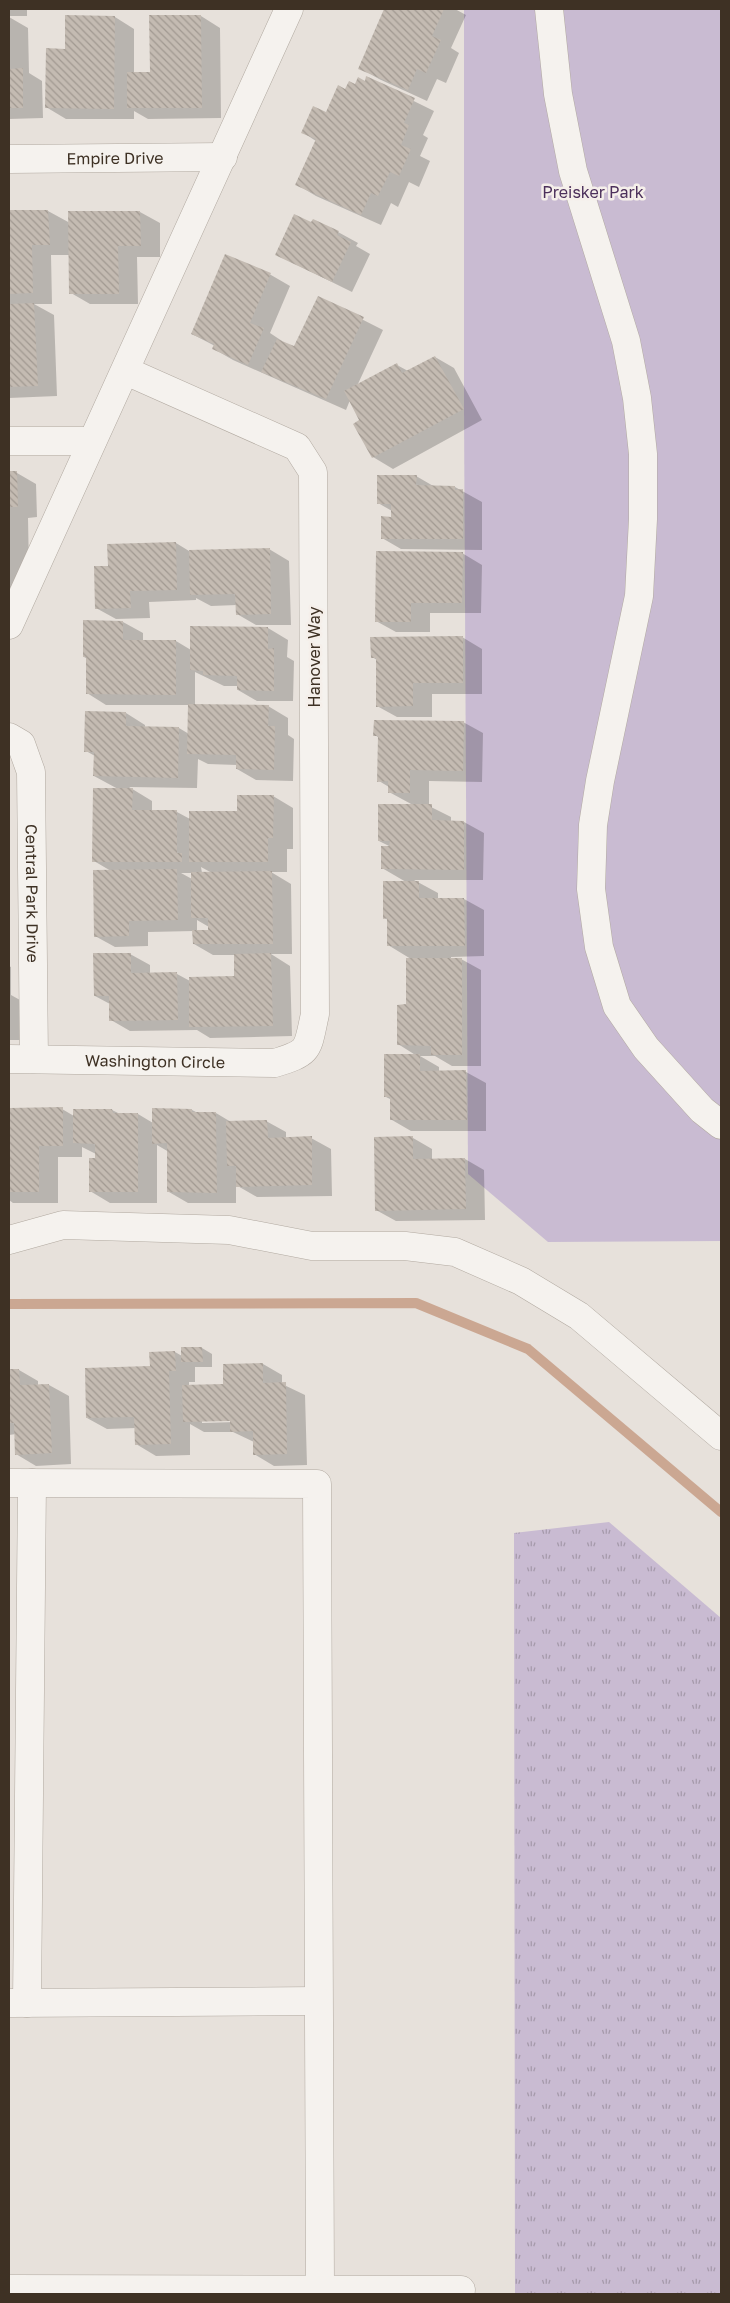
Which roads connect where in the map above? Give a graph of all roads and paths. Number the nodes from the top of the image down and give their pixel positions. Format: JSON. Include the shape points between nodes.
{"nodes":[{"id":1,"x":289,"y":9,"type":"edge"},
{"id":2,"x":549,"y":9,"type":"edge"},
{"id":3,"x":223,"y":157,"type":"junction"},
{"id":4,"x":9,"y":159,"type":"edge"},
{"id":5,"x":126,"y":371,"type":"junction"},
{"id":6,"x":92,"y":441,"type":"junction"},
{"id":7,"x":9,"y":442,"type":"edge"},
{"id":8,"x":9,"y":625,"type":"edge"},
{"id":9,"x":9,"y":737,"type":"edge"},
{"id":10,"x":300,"y":1055,"type":"joint"},
{"id":11,"x":21,"y":1059,"type":"edge"},
{"id":12,"x":721,"y":1125,"type":"edge"},
{"id":13,"x":9,"y":1240,"type":"edge"},
{"id":14,"x":721,"y":1436,"type":"edge"},
{"id":15,"x":20,"y":1483,"type":"edge"},
{"id":16,"x":318,"y":2001,"type":"junction"},
{"id":17,"x":18,"y":2003,"type":"edge"},
{"id":18,"x":9,"y":2289,"type":"edge"},
{"id":19,"x":320,"y":2289,"type":"junction"},
{"id":20,"x":461,"y":2290,"type":"dead end"}],
"edges":[{"from":1,"to":3,"type":"street"},
{"from":2,"to":12,"type":"street","via":[[558,94],[573,170],[626,340],[643,454],[639,596],[593,825],[590,889],[599,948],[617,1006],[646,1048],[702,1110]]},
{"from":3,"to":4,"type":"street","name":"Empire Drive"},
{"from":3,"to":5,"type":"street"},
{"from":5,"to":6,"type":"street"},
{"from":5,"to":10,"type":"street","name":"Hanover Way","via":[[297,447],[314,472],[315,1014],[308,1046]]},
{"from":6,"to":7,"type":"street"},
{"from":6,"to":8,"type":"street"},
{"from":9,"to":11,"type":"street","name":"Central Park Drive","via":[[21,744],[31,772]]},
{"from":10,"to":11,"type":"street","name":"Washington Circle","via":[[275,1062]]},
{"from":13,"to":14,"type":"street","via":[[63,1225],[229,1230],[312,1246],[405,1246],[455,1252],[521,1281],[579,1316]]},
{"from":15,"to":16,"type":"street","via":[[317,1484]]},
{"from":15,"to":17,"type":"street"},
{"from":16,"to":17,"type":"street"},
{"from":16,"to":19,"type":"street"},
{"from":18,"to":19,"type":"street"},
{"from":19,"to":20,"type":"street"}]}
